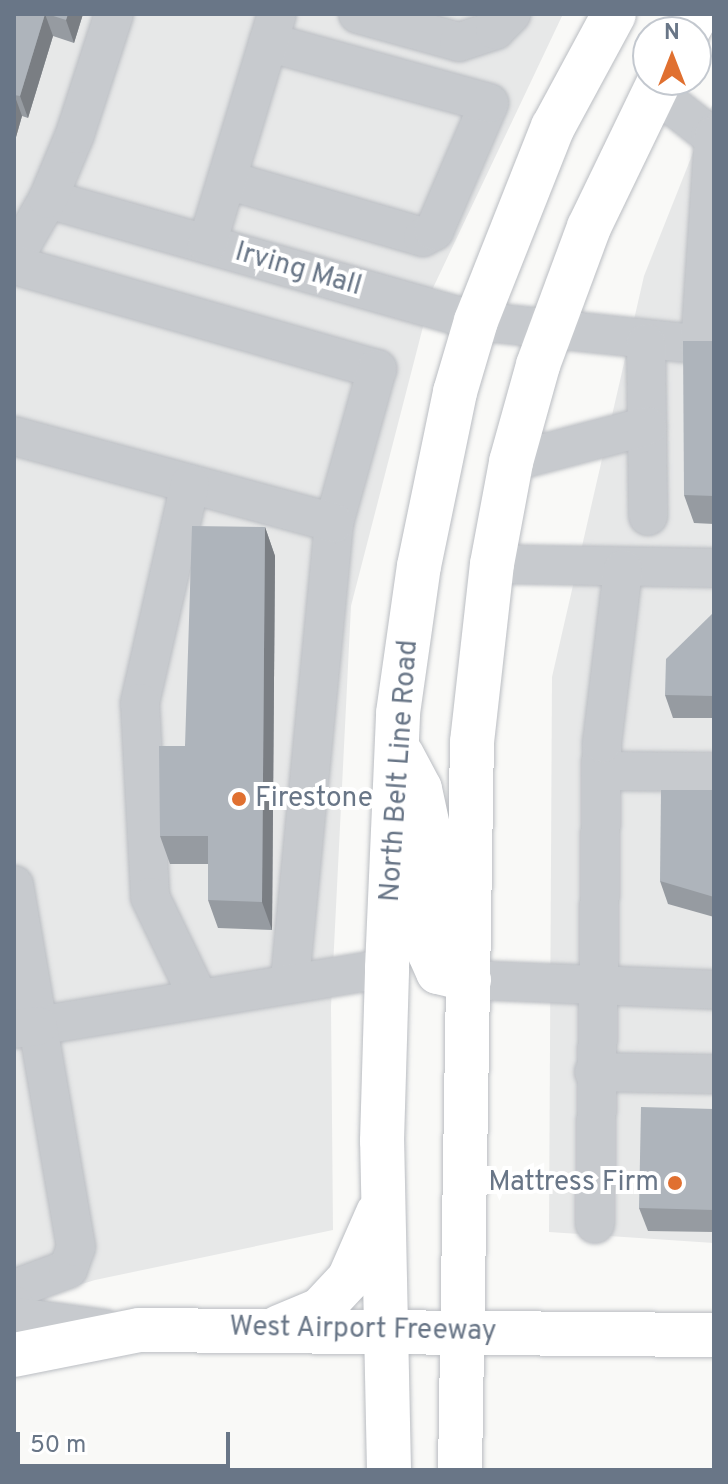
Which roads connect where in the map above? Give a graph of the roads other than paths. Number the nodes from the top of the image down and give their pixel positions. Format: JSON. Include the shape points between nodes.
{"nodes":[{"id":1,"x":114,"y":14,"type":"edge"},
{"id":2,"x":358,"y":14,"type":"edge"},
{"id":3,"x":511,"y":14,"type":"edge"},
{"id":4,"x":614,"y":14,"type":"edge"},
{"id":5,"x":470,"y":26,"type":"edge"},
{"id":6,"x":272,"y":28,"type":"edge"},
{"id":7,"x":652,"y":96,"type":"edge"},
{"id":8,"x":670,"y":96,"type":"edge"},
{"id":9,"x":713,"y":134,"type":"edge"},
{"id":10,"x":227,"y":180,"type":"junction"},
{"id":11,"x":48,"y":199,"type":"junction"},
{"id":12,"x":207,"y":244,"type":"junction"},
{"id":13,"x":14,"y":258,"type":"edge"},
{"id":14,"x":14,"y":265,"type":"edge"},
{"id":15,"x":476,"y":321,"type":"junction"},
{"id":16,"x":550,"y":332,"type":"junction"},
{"id":17,"x":646,"y":343,"type":"junction"},
{"id":18,"x":707,"y":346,"type":"edge"},
{"id":19,"x":647,"y":426,"type":"junction"},
{"id":20,"x":14,"y":436,"type":"edge"},
{"id":21,"x":511,"y":462,"type":"junction"},
{"id":22,"x":190,"y":484,"type":"junction"},
{"id":23,"x":648,"y":516,"type":"dead end"},
{"id":24,"x":334,"y":523,"type":"junction"},
{"id":25,"x":492,"y":564,"type":"junction"},
{"id":26,"x":714,"y":568,"type":"edge"},
{"id":27,"x":623,"y":569,"type":"junction"},
{"id":28,"x":397,"y":746,"type":"junction"},
{"id":29,"x":601,"y":771,"type":"junction"},
{"id":30,"x":714,"y":772,"type":"edge"},
{"id":31,"x":14,"y":885,"type":"edge"},
{"id":32,"x":387,"y":968,"type":"junction"},
{"id":33,"x":469,"y":980,"type":"junction"},
{"id":34,"x":290,"y":984,"type":"junction"},
{"id":35,"x":596,"y":988,"type":"junction"},
{"id":36,"x":714,"y":990,"type":"edge"},
{"id":37,"x":199,"y":999,"type":"junction"},
{"id":38,"x":26,"y":1028,"type":"edge"},
{"id":39,"x":594,"y":1072,"type":"junction"},
{"id":40,"x":714,"y":1074,"type":"edge"},
{"id":41,"x":384,"y":1196,"type":"junction"},
{"id":42,"x":595,"y":1224,"type":"dead end"},
{"id":43,"x":14,"y":1289,"type":"edge"},
{"id":44,"x":14,"y":1305,"type":"edge"},
{"id":45,"x":139,"y":1330,"type":"junction"},
{"id":46,"x":273,"y":1330,"type":"junction"},
{"id":47,"x":388,"y":1332,"type":"junction"},
{"id":48,"x":461,"y":1332,"type":"junction"},
{"id":49,"x":714,"y":1335,"type":"edge"},
{"id":50,"x":14,"y":1355,"type":"edge"},
{"id":51,"x":389,"y":1470,"type":"edge"},
{"id":52,"x":460,"y":1470,"type":"edge"}],
"edges":[{"from":1,"to":11,"type":"lane","via":[[88,102]]},
{"from":2,"to":5,"type":"lane"},
{"from":3,"to":5,"type":"lane"},
{"from":4,"to":15,"type":"main road","name":"North Belt Line Road","via":[[553,127]]},
{"from":6,"to":10,"type":"lane"},
{"from":6,"to":10,"type":"lane","via":[[489,103],[434,231],[423,237]]},
{"from":7,"to":16,"type":"main road","via":[[589,227]]},
{"from":8,"to":9,"type":"lane"},
{"from":9,"to":18,"type":"lane"},
{"from":10,"to":12,"type":"lane"},
{"from":11,"to":12,"type":"lane","name":"Irving Mall"},
{"from":11,"to":13,"type":"lane"},
{"from":12,"to":15,"type":"lane","name":"Irving Mall"},
{"from":14,"to":24,"type":"lane","via":[[377,369]]},
{"from":15,"to":16,"type":"lane","name":"Irving Mall"},
{"from":15,"to":28,"type":"main road","name":"North Belt Line Road","via":[[455,392],[419,566]]},
{"from":16,"to":17,"type":"lane","name":"Irving Mall"},
{"from":16,"to":21,"type":"main road"},
{"from":17,"to":18,"type":"lane","name":"Irving Mall"},
{"from":17,"to":19,"type":"lane"},
{"from":19,"to":21,"type":"lane"},
{"from":19,"to":23,"type":"lane"},
{"from":20,"to":22,"type":"lane"},
{"from":21,"to":25,"type":"main road"},
{"from":22,"to":24,"type":"lane"},
{"from":22,"to":37,"type":"lane","via":[[140,703],[150,897]]},
{"from":24,"to":34,"type":"lane"},
{"from":25,"to":27,"type":"lane"},
{"from":25,"to":33,"type":"main road","via":[[472,742]]},
{"from":26,"to":27,"type":"lane"},
{"from":27,"to":29,"type":"lane"},
{"from":28,"to":32,"type":"main road","name":"North Belt Line Road"},
{"from":28,"to":33,"type":"main road","via":[[420,789],[429,831],[430,954],[438,972]]},
{"from":29,"to":30,"type":"lane"},
{"from":29,"to":35,"type":"lane"},
{"from":31,"to":38,"type":"lane"},
{"from":32,"to":34,"type":"lane"},
{"from":32,"to":41,"type":"main road","name":"North Belt Line Road"},
{"from":33,"to":35,"type":"lane"},
{"from":33,"to":48,"type":"main road"},
{"from":34,"to":37,"type":"lane"},
{"from":35,"to":36,"type":"lane"},
{"from":35,"to":39,"type":"lane"},
{"from":37,"to":38,"type":"lane"},
{"from":38,"to":43,"type":"lane","via":[[76,1247],[68,1269]]},
{"from":39,"to":40,"type":"lane"},
{"from":39,"to":42,"type":"lane"},
{"from":41,"to":46,"type":"main road","via":[[369,1245],[349,1279],[320,1310]]},
{"from":41,"to":47,"type":"main road","name":"North Belt Line Road"},
{"from":44,"to":45,"type":"lane","via":[[18,1317],[62,1326]]},
{"from":45,"to":46,"type":"main road","name":"West Airport Freeway"},
{"from":45,"to":50,"type":"main road","name":"West Airport Freeway"},
{"from":46,"to":47,"type":"main road","name":"West Airport Freeway"},
{"from":47,"to":48,"type":"main road","name":"West Airport Freeway"},
{"from":47,"to":51,"type":"main road","name":"North Belt Line Road"},
{"from":48,"to":49,"type":"main road","name":"West Airport Freeway"},
{"from":48,"to":52,"type":"main road"}]}
